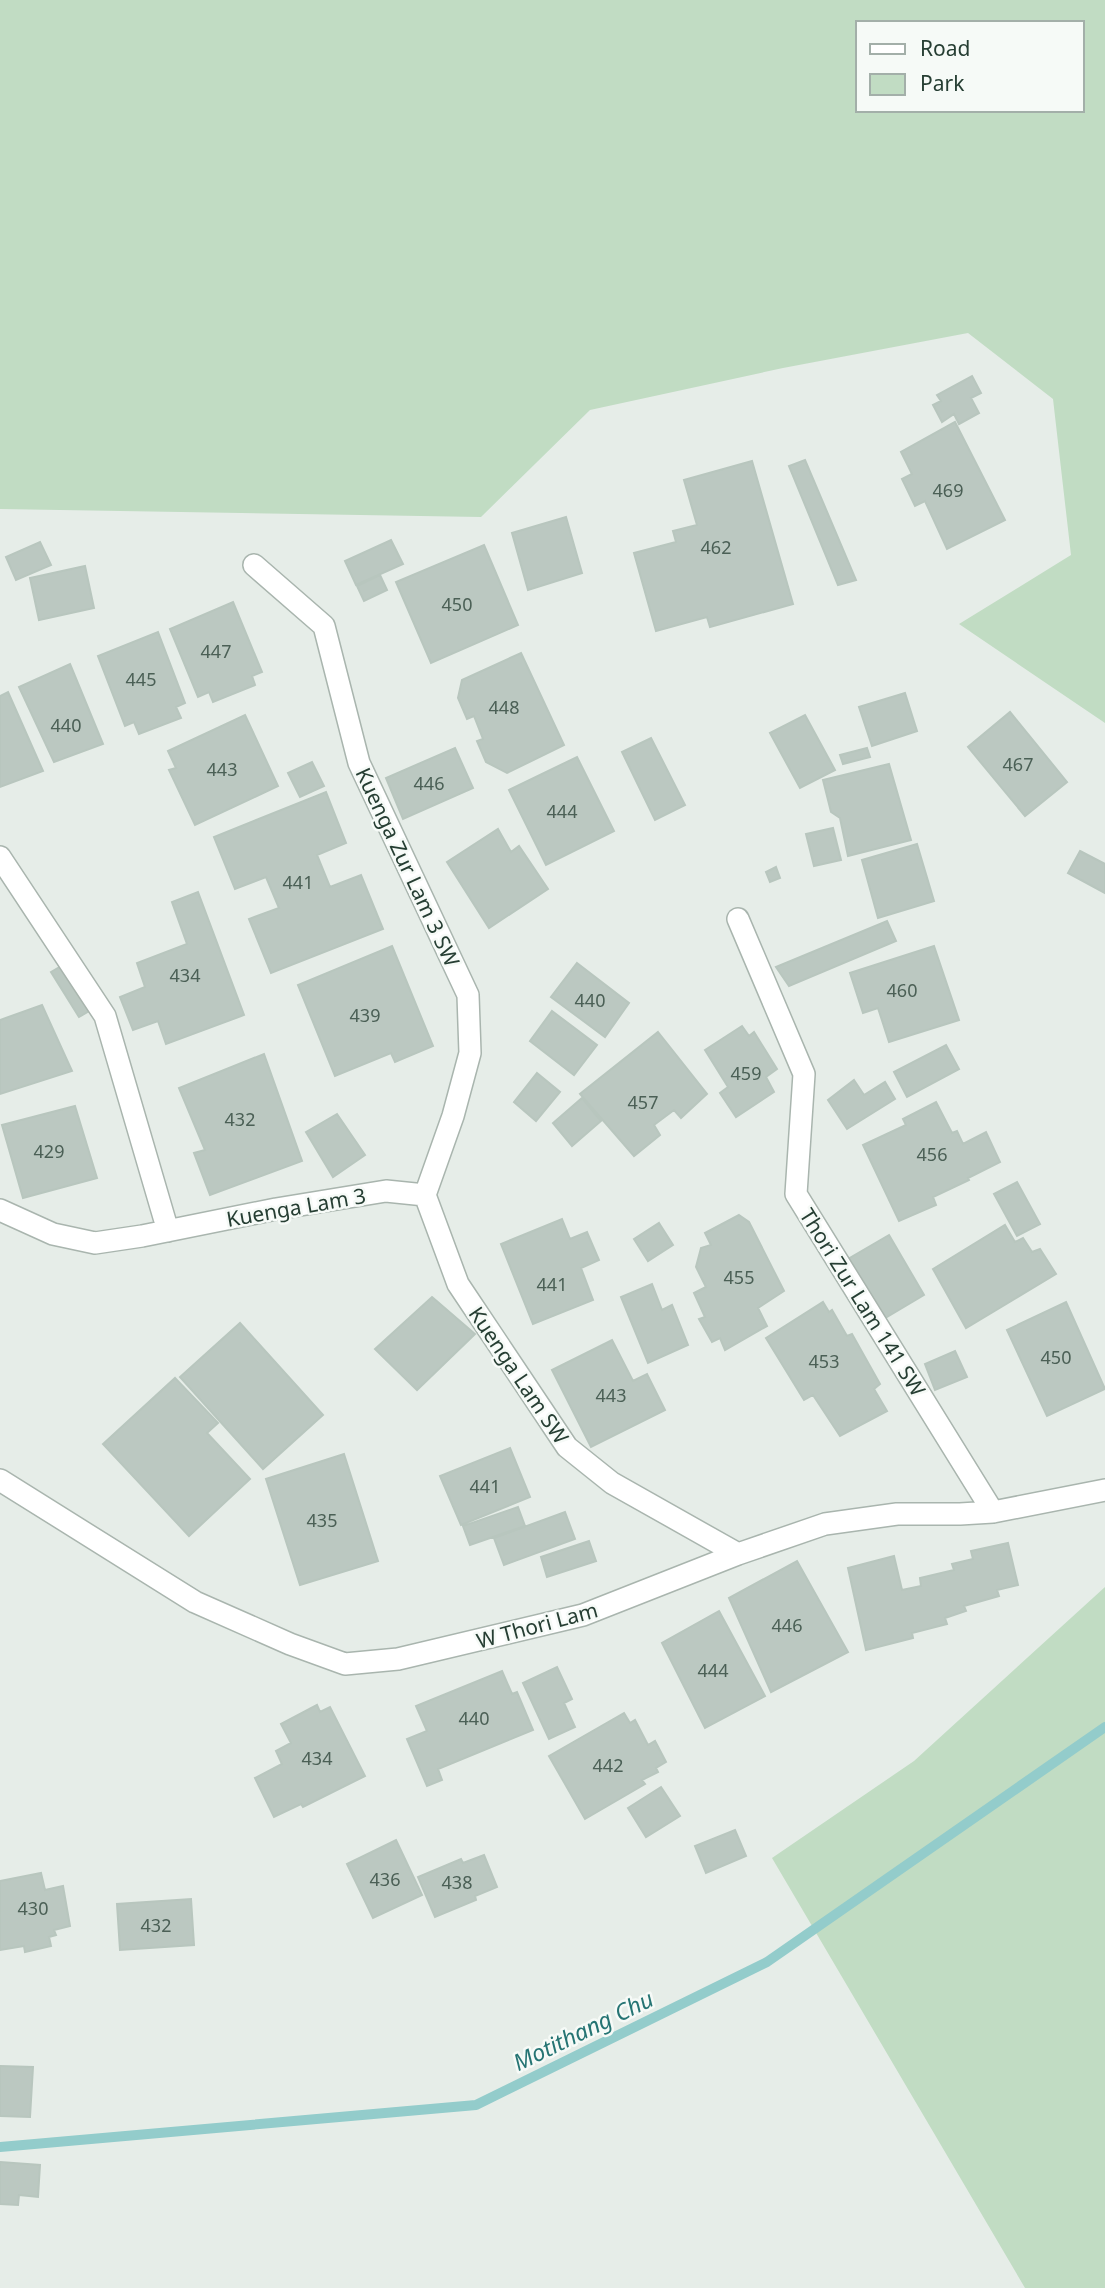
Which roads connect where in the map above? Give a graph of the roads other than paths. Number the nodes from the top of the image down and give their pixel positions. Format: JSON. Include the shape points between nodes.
{"nodes":[{"id":1,"x":254,"y":565,"type":"dead end"},
{"id":2,"x":0,"y":857,"type":"edge"},
{"id":3,"x":738,"y":919,"type":"dead end"},
{"id":4,"x":425,"y":1195,"type":"junction"},
{"id":5,"x":0,"y":1210,"type":"edge"},
{"id":6,"x":168,"y":1231,"type":"junction"},
{"id":7,"x":0,"y":1480,"type":"edge"},
{"id":8,"x":1105,"y":1490,"type":"edge"},
{"id":9,"x":993,"y":1512,"type":"junction"},
{"id":10,"x":738,"y":1554,"type":"junction"}],
"edges":[{"from":1,"to":4,"type":"street","name":"Kuenga Zur Lam 3 SW","via":[[324,626],[359,763],[468,995],[470,1053]]},
{"from":2,"to":6,"type":"street","via":[[104,1016]]},
{"from":3,"to":9,"type":"street","name":"Thori Zur Lam 141 SW","via":[[804,1074],[796,1195]]},
{"from":4,"to":6,"type":"street","name":"Kuenga Lam 3","via":[[386,1191]]},
{"from":4,"to":10,"type":"street","name":"Kuenga Lam SW","via":[[458,1284],[567,1447],[612,1483]]},
{"from":5,"to":6,"type":"street","via":[[53,1234],[95,1243]]},
{"from":7,"to":10,"type":"street","name":"W Thori Lam","via":[[195,1602],[345,1664],[398,1659],[583,1615]]},
{"from":8,"to":9,"type":"street","name":"W Thori Lam"},
{"from":9,"to":10,"type":"street","name":"W Thori Lam","via":[[897,1514],[825,1524]]}]}
